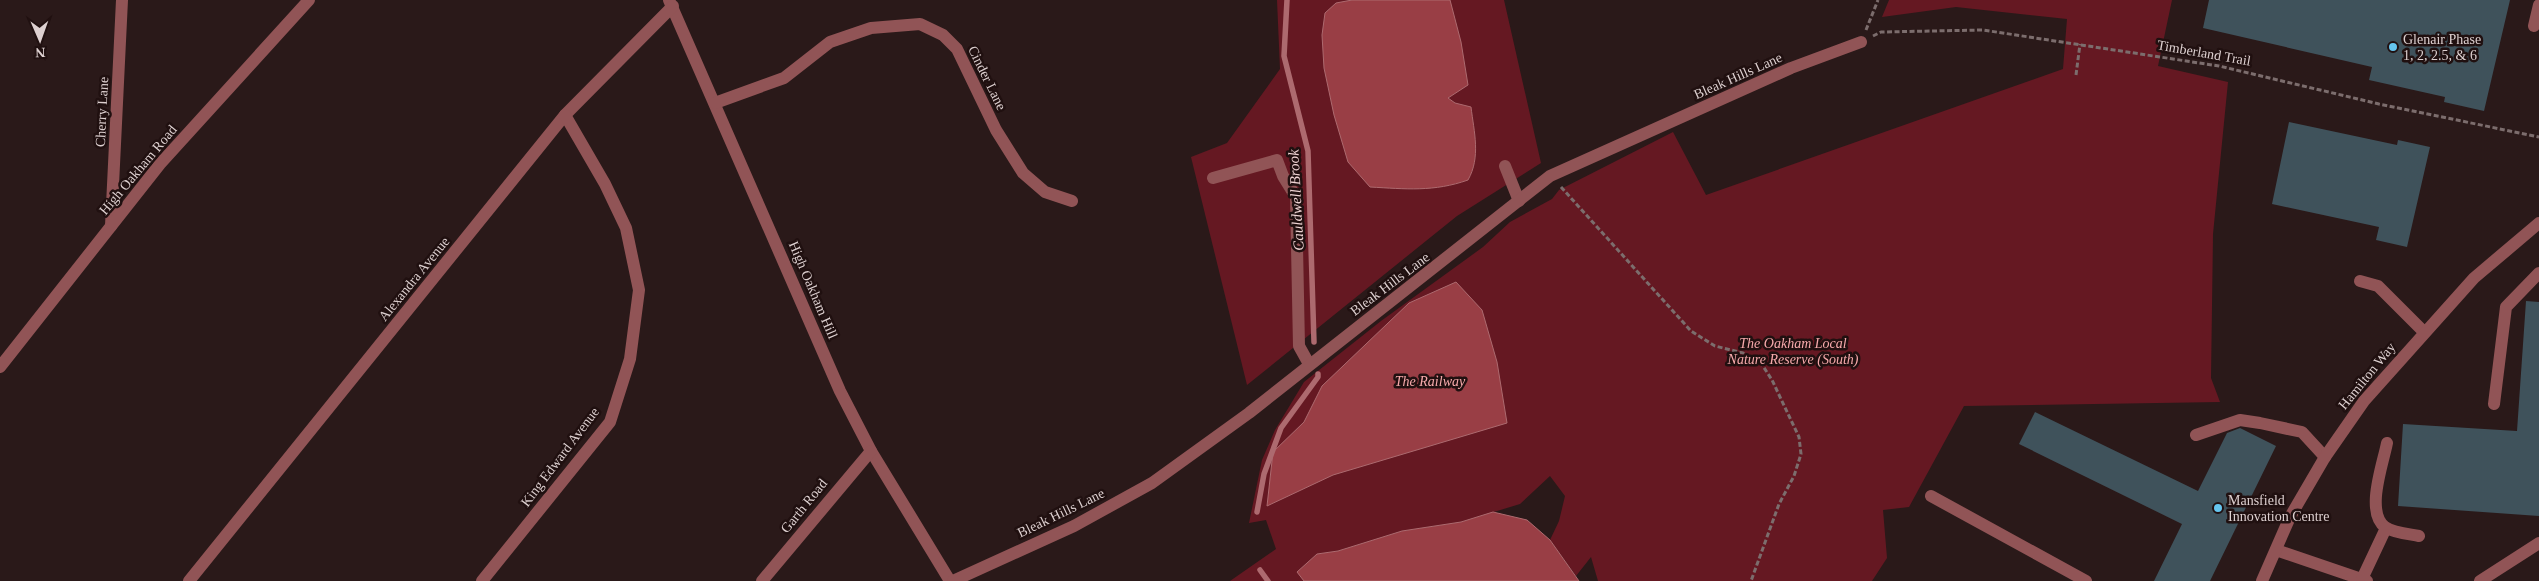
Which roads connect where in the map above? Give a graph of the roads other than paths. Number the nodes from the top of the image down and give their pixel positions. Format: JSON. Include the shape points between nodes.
{"nodes":[{"id":1,"x":122,"y":0,"type":"edge"},
{"id":2,"x":309,"y":0,"type":"edge"},
{"id":3,"x":2536,"y":0,"type":"edge"},
{"id":4,"x":671,"y":3,"type":"edge"},
{"id":5,"x":2539,"y":5,"type":"edge"},
{"id":6,"x":2534,"y":26,"type":"dead end"},
{"id":7,"x":1861,"y":42,"type":"road end"},
{"id":8,"x":715,"y":103,"type":"junction"},
{"id":9,"x":566,"y":115,"type":"junction"},
{"id":10,"x":1505,"y":166,"type":"dead end"},
{"id":11,"x":1213,"y":178,"type":"dead end"},
{"id":12,"x":1072,"y":201,"type":"dead end"},
{"id":13,"x":1519,"y":201,"type":"junction"},
{"id":14,"x":2539,"y":224,"type":"edge"},
{"id":15,"x":111,"y":226,"type":"junction"},
{"id":16,"x":2539,"y":273,"type":"edge"},
{"id":17,"x":2360,"y":281,"type":"dead end"},
{"id":18,"x":2424,"y":332,"type":"junction"},
{"id":19,"x":1309,"y":364,"type":"junction"},
{"id":20,"x":0,"y":367,"type":"edge"},
{"id":21,"x":2494,"y":404,"type":"dead end"},
{"id":22,"x":2196,"y":435,"type":"dead end"},
{"id":23,"x":2387,"y":443,"type":"dead end"},
{"id":24,"x":871,"y":451,"type":"junction"},
{"id":25,"x":2325,"y":456,"type":"junction"},
{"id":26,"x":1931,"y":496,"type":"dead end"},
{"id":27,"x":2386,"y":528,"type":"junction"},
{"id":28,"x":2419,"y":536,"type":"dead end"},
{"id":29,"x":2539,"y":543,"type":"edge"},
{"id":30,"x":2276,"y":550,"type":"junction"},
{"id":31,"x":2365,"y":580,"type":"edge"},
{"id":32,"x":189,"y":581,"type":"edge"},
{"id":33,"x":482,"y":581,"type":"edge"},
{"id":34,"x":762,"y":581,"type":"edge"},
{"id":35,"x":951,"y":581,"type":"edge"},
{"id":36,"x":2086,"y":581,"type":"edge"},
{"id":37,"x":2262,"y":581,"type":"edge"},
{"id":38,"x":2480,"y":581,"type":"edge"}],
"edges":[{"from":1,"to":15,"type":"street","name":"Cherry Lane"},
{"from":2,"to":15,"type":"street","name":"High Oakham Road","via":[[160,164]]},
{"from":3,"to":5,"type":"street"},
{"from":4,"to":8,"type":"street","name":"High Oakham Hill"},
{"from":4,"to":9,"type":"street","name":"Alexandra Avenue"},
{"from":5,"to":6,"type":"street"},
{"from":7,"to":13,"type":"street","name":"Bleak Hills Lane","via":[[1791,68],[1550,176]]},
{"from":8,"to":12,"type":"street","name":"Cinder Lane","via":[[784,78],[830,42],[871,28],[920,24],[943,35],[957,49],[996,130],[1023,173],[1045,192]]},
{"from":8,"to":24,"type":"street","name":"High Oakham Hill","via":[[840,391]]},
{"from":9,"to":32,"type":"street","name":"Alexandra Avenue"},
{"from":9,"to":33,"type":"street","name":"King Edward Avenue","via":[[606,184],[626,228],[639,290],[630,359],[610,422]]},
{"from":10,"to":13,"type":"street"},
{"from":11,"to":19,"type":"street","via":[[1277,160],[1296,197],[1299,346]]},
{"from":13,"to":19,"type":"street","name":"Bleak Hills Lane"},
{"from":14,"to":18,"type":"street","name":"Hamilton Way","via":[[2474,278]]},
{"from":15,"to":20,"type":"street","name":"High Oakham Road"},
{"from":16,"to":21,"type":"street","via":[[2506,307]]},
{"from":17,"to":18,"type":"street","via":[[2378,286]]},
{"from":18,"to":25,"type":"street","name":"Hamilton Way","via":[[2364,401]]},
{"from":19,"to":35,"type":"street","name":"Bleak Hills Lane","via":[[1249,413],[1152,483],[1074,526]]},
{"from":22,"to":25,"type":"street","via":[[2240,420],[2260,423],[2302,432]]},
{"from":23,"to":27,"type":"street","via":[[2375,507]]},
{"from":24,"to":34,"type":"street","name":"Garth Road"},
{"from":24,"to":35,"type":"street","name":"High Oakham Hill"},
{"from":25,"to":30,"type":"street","name":"Hamilton Way","via":[[2290,517]]},
{"from":26,"to":36,"type":"street"},
{"from":27,"to":28,"type":"street"},
{"from":27,"to":31,"type":"street"},
{"from":29,"to":38,"type":"street"},
{"from":30,"to":31,"type":"street"},
{"from":30,"to":37,"type":"street","name":"Hamilton Way"}]}
